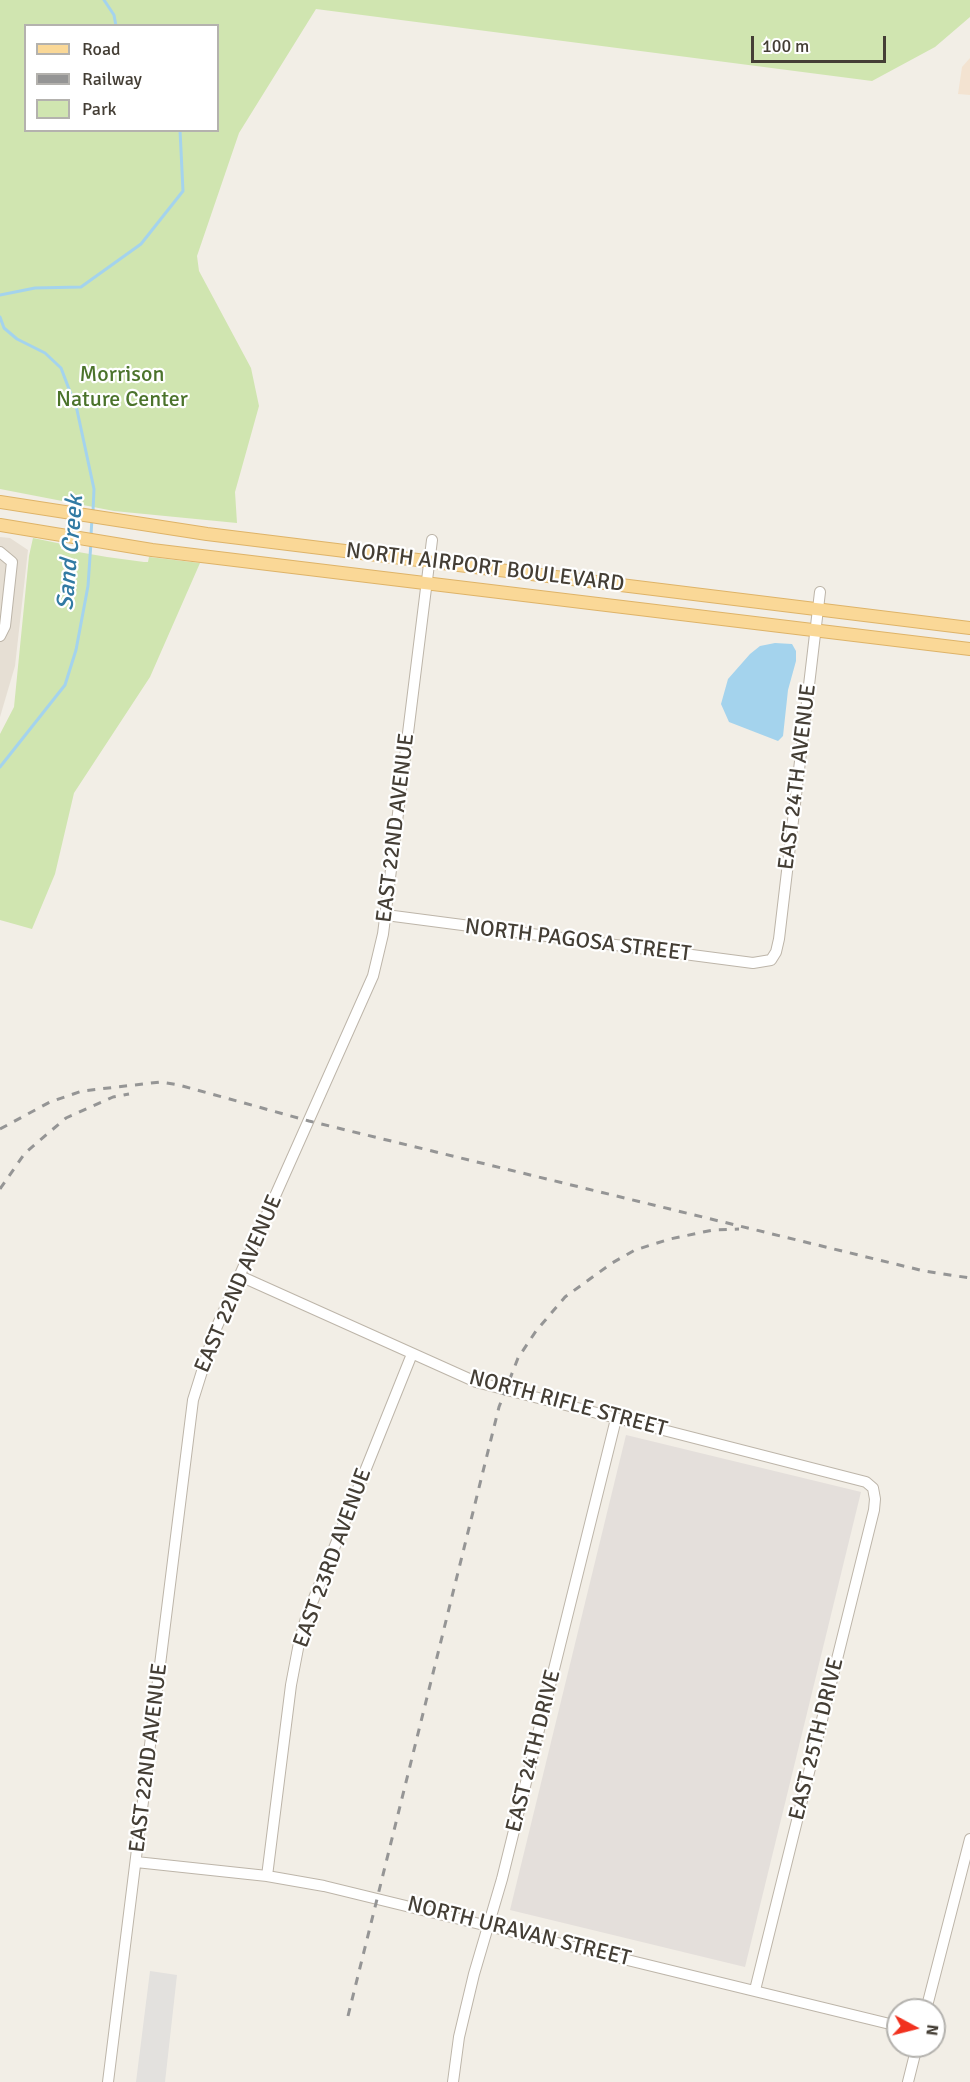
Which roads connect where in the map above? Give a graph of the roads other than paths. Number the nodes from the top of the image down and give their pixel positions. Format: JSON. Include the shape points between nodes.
{"nodes":[{"id":1,"x":0,"y":502,"type":"edge"},
{"id":2,"x":0,"y":525,"type":"edge"},
{"id":3,"x":432,"y":540,"type":"dead end"},
{"id":4,"x":0,"y":552,"type":"edge"},
{"id":5,"x":430,"y":561,"type":"junction"},
{"id":6,"x":426,"y":582,"type":"junction"},
{"id":7,"x":820,"y":592,"type":"dead end"},
{"id":8,"x":818,"y":609,"type":"junction"},
{"id":9,"x":970,"y":627,"type":"edge"},
{"id":10,"x":2,"y":629,"type":"edge"},
{"id":11,"x":815,"y":630,"type":"junction"},
{"id":12,"x":970,"y":649,"type":"edge"},
{"id":13,"x":386,"y":915,"type":"junction"},
{"id":14,"x":771,"y":960,"type":"joint"},
{"id":15,"x":240,"y":1276,"type":"junction"},
{"id":16,"x":412,"y":1354,"type":"junction"},
{"id":17,"x":616,"y":1419,"type":"junction"},
{"id":18,"x":873,"y":1488,"type":"joint"},
{"id":19,"x":970,"y":1839,"type":"edge"},
{"id":20,"x":136,"y":1862,"type":"junction"},
{"id":21,"x":267,"y":1876,"type":"junction"},
{"id":22,"x":490,"y":1924,"type":"junction"},
{"id":23,"x":755,"y":1990,"type":"junction"},
{"id":24,"x":929,"y":1998,"type":"edge"},
{"id":25,"x":886,"y":2023,"type":"edge"},
{"id":26,"x":915,"y":2058,"type":"edge"},
{"id":27,"x":108,"y":2082,"type":"edge"},
{"id":28,"x":453,"y":2082,"type":"edge"},
{"id":29,"x":908,"y":2082,"type":"edge"}],
"edges":[{"from":1,"to":5,"type":"main road","name":"NORTH AIRPORT BOULEVARD","via":[[155,528]]},
{"from":2,"to":6,"type":"main road","name":"NORTH AIRPORT BOULEVARD","via":[[152,550]]},
{"from":3,"to":5,"type":"street","name":"EAST 22ND AVENUE"},
{"from":4,"to":10,"type":"street","via":[[12,562]]},
{"from":5,"to":6,"type":"street","name":"EAST 22ND AVENUE"},
{"from":5,"to":8,"type":"main road","name":"NORTH AIRPORT BOULEVARD"},
{"from":6,"to":11,"type":"main road","name":"NORTH AIRPORT BOULEVARD"},
{"from":6,"to":13,"type":"street","name":"EAST 22ND AVENUE"},
{"from":7,"to":8,"type":"street","name":"EAST 24TH AVENUE"},
{"from":8,"to":9,"type":"main road","name":"NORTH AIRPORT BOULEVARD"},
{"from":8,"to":11,"type":"street","name":"EAST 24TH AVENUE"},
{"from":11,"to":12,"type":"main road","name":"NORTH AIRPORT BOULEVARD"},
{"from":11,"to":14,"type":"street","name":"EAST 24TH AVENUE","via":[[779,939]]},
{"from":13,"to":14,"type":"street","name":"NORTH PAGOSA STREET","via":[[753,963]]},
{"from":13,"to":15,"type":"street","name":"EAST 22ND AVENUE","via":[[369,989]]},
{"from":15,"to":16,"type":"street","name":"NORTH RIFLE STREET"},
{"from":15,"to":20,"type":"street","name":"EAST 22ND AVENUE","via":[[206,1354],[193,1400]]},
{"from":16,"to":17,"type":"street","name":"NORTH RIFLE STREET","via":[[505,1391]]},
{"from":16,"to":21,"type":"street","name":"EAST 23RD AVENUE","via":[[299,1643]]},
{"from":17,"to":18,"type":"street","name":"NORTH RIFLE STREET","via":[[843,1475]]},
{"from":17,"to":22,"type":"street","name":"EAST 24TH DRIVE"},
{"from":18,"to":23,"type":"street","name":"EAST 25TH DRIVE","via":[[873,1510]]},
{"from":19,"to":24,"type":"street"},
{"from":20,"to":21,"type":"street","name":"NORTH URAVAN STREET"},
{"from":20,"to":27,"type":"street","name":"EAST 22ND AVENUE"},
{"from":21,"to":22,"type":"street","name":"NORTH URAVAN STREET"},
{"from":22,"to":23,"type":"street","name":"NORTH URAVAN STREET"},
{"from":22,"to":28,"type":"street","name":"EAST 24TH DRIVE","via":[[459,2037]]},
{"from":23,"to":25,"type":"street","name":"NORTH URAVAN STREET"},
{"from":26,"to":29,"type":"street"}]}
